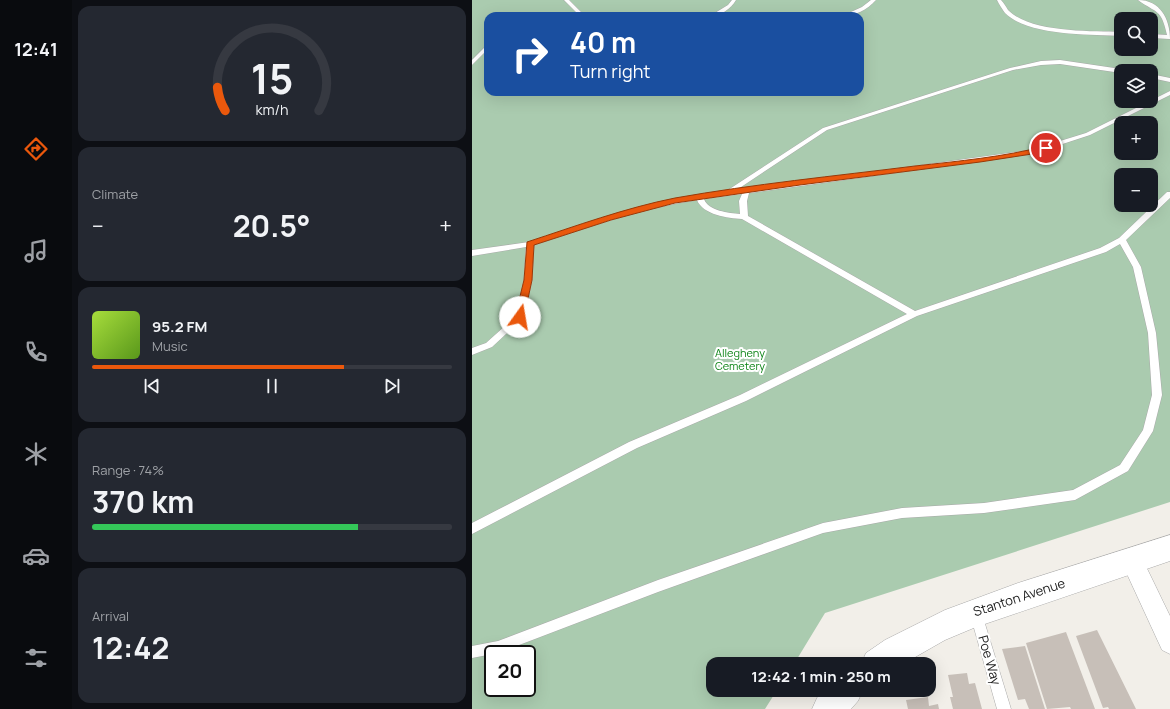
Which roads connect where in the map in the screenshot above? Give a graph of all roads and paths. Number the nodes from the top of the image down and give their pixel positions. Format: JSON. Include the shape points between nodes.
{"nodes":[{"id":1,"x":566,"y":0,"type":"edge"},
{"id":2,"x":734,"y":0,"type":"edge"},
{"id":3,"x":874,"y":0,"type":"edge"},
{"id":4,"x":999,"y":0,"type":"edge"},
{"id":5,"x":1140,"y":0,"type":"edge"},
{"id":6,"x":578,"y":12,"type":"edge"},
{"id":7,"x":719,"y":12,"type":"edge"},
{"id":8,"x":856,"y":12,"type":"edge"},
{"id":9,"x":1168,"y":22,"type":"edge"},
{"id":10,"x":1114,"y":34,"type":"edge"},
{"id":11,"x":1158,"y":36,"type":"edge"},
{"id":12,"x":1170,"y":37,"type":"edge"},
{"id":13,"x":484,"y":50,"type":"edge"},
{"id":14,"x":472,"y":63,"type":"edge"},
{"id":15,"x":1114,"y":70,"type":"edge"},
{"id":16,"x":1158,"y":77,"type":"edge"},
{"id":17,"x":1170,"y":80,"type":"edge"},
{"id":18,"x":1170,"y":94,"type":"edge"},
{"id":19,"x":747,"y":190,"type":"junction"},
{"id":20,"x":725,"y":194,"type":"junction"},
{"id":21,"x":1170,"y":194,"type":"edge"},
{"id":22,"x":699,"y":197,"type":"junction"},
{"id":23,"x":744,"y":217,"type":"junction"},
{"id":24,"x":1122,"y":240,"type":"junction"},
{"id":25,"x":530,"y":244,"type":"junction"},
{"id":26,"x":472,"y":253,"type":"edge"},
{"id":27,"x":914,"y":314,"type":"junction"},
{"id":28,"x":472,"y":352,"type":"edge"},
{"id":29,"x":472,"y":529,"type":"edge"},
{"id":30,"x":1170,"y":548,"type":"edge"},
{"id":31,"x":1132,"y":561,"type":"junction"},
{"id":32,"x":975,"y":611,"type":"junction"},
{"id":33,"x":1170,"y":642,"type":"edge"},
{"id":34,"x":472,"y":652,"type":"edge"},
{"id":35,"x":886,"y":657,"type":"edge"},
{"id":36,"x":841,"y":697,"type":"edge"},
{"id":37,"x":828,"y":709,"type":"edge"},
{"id":38,"x":1004,"y":709,"type":"edge"}],
"edges":[{"from":1,"to":6,"type":"lane"},
{"from":2,"to":7,"type":"lane","via":[[730,6]]},
{"from":3,"to":8,"type":"lane"},
{"from":4,"to":10,"type":"lane","via":[[1010,14],[1037,28]]},
{"from":5,"to":9,"type":"lane","via":[[1157,7]]},
{"from":9,"to":12,"type":"lane"},
{"from":11,"to":12,"type":"lane"},
{"from":13,"to":14,"type":"lane"},
{"from":15,"to":20,"type":"lane","via":[[1060,62],[1012,69],[825,129]]},
{"from":16,"to":17,"type":"lane"},
{"from":18,"to":19,"type":"lane","via":[[1088,134],[1032,152]]},
{"from":19,"to":20,"type":"lane"},
{"from":19,"to":23,"type":"lane","via":[[743,201]]},
{"from":20,"to":22,"type":"lane"},
{"from":21,"to":24,"type":"lane"},
{"from":22,"to":23,"type":"lane","via":[[702,204],[722,215]]},
{"from":22,"to":25,"type":"lane","via":[[608,219]]},
{"from":23,"to":27,"type":"lane"},
{"from":24,"to":27,"type":"lane","via":[[1103,250]]},
{"from":24,"to":34,"type":"lane","via":[[1137,267],[1152,334],[1157,395],[1148,431],[1124,468],[1075,495],[984,508],[902,513],[823,528],[658,586],[498,647]]},
{"from":25,"to":26,"type":"lane"},
{"from":25,"to":28,"type":"lane","via":[[528,280],[520,317],[488,345]]},
{"from":27,"to":29,"type":"lane","via":[[743,398],[633,445]]},
{"from":30,"to":31,"type":"street","name":"Stanton Avenue"},
{"from":31,"to":32,"type":"street","name":"Stanton Avenue"},
{"from":31,"to":33,"type":"street"},
{"from":32,"to":35,"type":"street","name":"Stanton Avenue","via":[[935,628]]},
{"from":32,"to":38,"type":"lane","name":"Poe Way"},
{"from":36,"to":37,"type":"street"}]}
